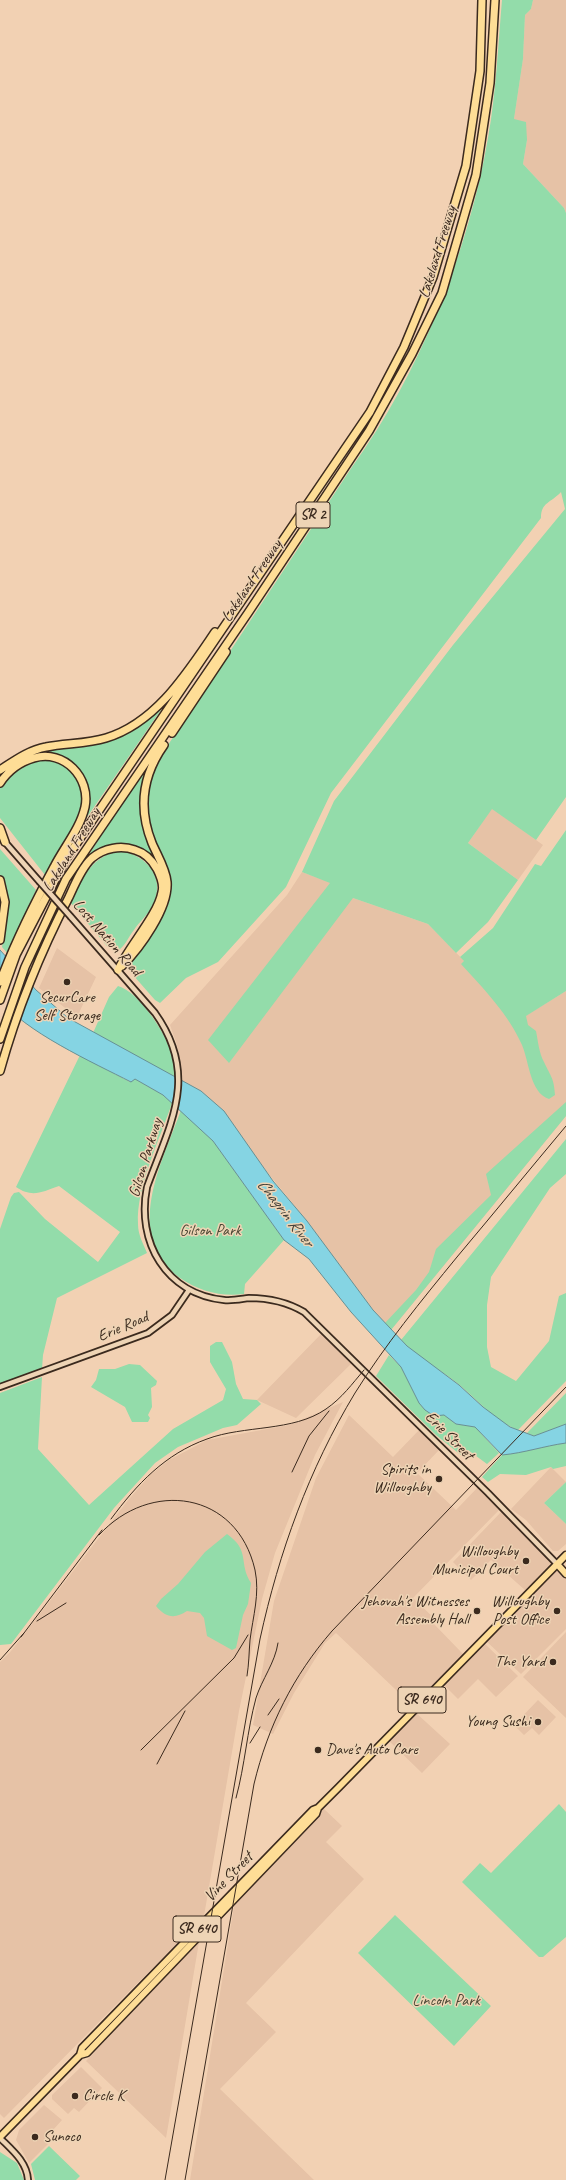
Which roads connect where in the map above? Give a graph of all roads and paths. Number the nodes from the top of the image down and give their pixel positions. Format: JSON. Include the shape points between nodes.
{"nodes":[{"id":1,"x":482,"y":0,"type":"edge"},
{"id":2,"x":495,"y":0,"type":"edge"},
{"id":3,"x":258,"y":577,"type":"junction"},
{"id":4,"x":248,"y":613,"type":"junction"},
{"id":5,"x":0,"y":770,"type":"edge"},
{"id":6,"x":0,"y":782,"type":"edge"},
{"id":7,"x":0,"y":828,"type":"edge"},
{"id":8,"x":2,"y":839,"type":"edge"},
{"id":9,"x":0,"y":880,"type":"edge"},
{"id":10,"x":0,"y":939,"type":"edge"},
{"id":11,"x":14,"y":952,"type":"junction"},
{"id":12,"x":118,"y":970,"type":"junction"},
{"id":13,"x":0,"y":982,"type":"edge"},
{"id":14,"x":0,"y":1000,"type":"edge"},
{"id":15,"x":0,"y":1040,"type":"edge"},
{"id":16,"x":178,"y":1066,"type":"joint"},
{"id":17,"x":0,"y":1071,"type":"edge"},
{"id":18,"x":189,"y":1290,"type":"junction"},
{"id":19,"x":0,"y":1387,"type":"edge"},
{"id":20,"x":566,"y":1555,"type":"edge"},
{"id":21,"x":557,"y":1564,"type":"junction"},
{"id":22,"x":566,"y":1574,"type":"edge"},
{"id":23,"x":0,"y":2138,"type":"edge"},
{"id":24,"x":28,"y":2180,"type":"edge"}],
"edges":[{"from":1,"to":3,"type":"highway","name":"Lakeland Freeway","number":"SR 2","via":[[480,70],[466,166],[433,276],[404,347],[370,412]]},
{"from":2,"to":4,"type":"highway","name":"Lakeland Freeway","number":"SR 2","via":[[490,83],[476,175],[442,293],[412,354],[369,431]]},
{"from":3,"to":5,"type":"highway","via":[[236,601],[188,671],[143,719],[105,739],[51,746],[34,751]]},
{"from":3,"to":11,"type":"highway","name":"Lakeland Freeway","number":"SR 2","via":[[66,859]]},
{"from":4,"to":12,"type":"highway","via":[[222,661],[159,753],[144,787],[143,815],[167,881],[166,899],[161,912],[128,960]]},
{"from":4,"to":15,"type":"highway","name":"Lakeland Freeway","number":"SR 2","via":[[66,879],[26,967]]},
{"from":6,"to":11,"type":"highway","via":[[24,762],[40,756],[50,756],[65,762],[76,771],[83,783],[86,796],[79,824],[33,905]]},
{"from":7,"to":8,"type":"highway"},
{"from":8,"to":12,"type":"street","name":"Lost Nation Road","bridge":true},
{"from":9,"to":10,"type":"highway","via":[[5,902]]},
{"from":11,"to":13,"type":"highway"},
{"from":11,"to":14,"type":"highway","name":"Lakeland Freeway","number":"SR 2"},
{"from":12,"to":16,"type":"street","name":"Lost Nation Road","via":[[164,1024]]},
{"from":12,"to":17,"type":"highway","via":[[126,953],[157,908],[163,891],[154,864],[143,852],[126,847],[110,849],[92,858],[80,875],[32,975],[13,1024]]},
{"from":16,"to":18,"type":"street","name":"Gilson Parkway","via":[[179,1093],[148,1188],[144,1203],[144,1220],[148,1236],[161,1263]]},
{"from":18,"to":19,"type":"street","name":"Erie Road","via":[[172,1315],[148,1332]]},
{"from":18,"to":21,"type":"street","name":"Erie Street","via":[[225,1300],[254,1298],[277,1301],[297,1308],[311,1318]]},
{"from":20,"to":21,"type":"main road","name":"Vine Street"},
{"from":21,"to":22,"type":"main road","name":"Erie Street"},
{"from":21,"to":23,"type":"main road","name":"Vine Street","number":"SR 640","via":[[318,1808],[316,1814],[87,2053],[80,2055]]},
{"from":23,"to":24,"type":"street","via":[[21,2160]]}]}
